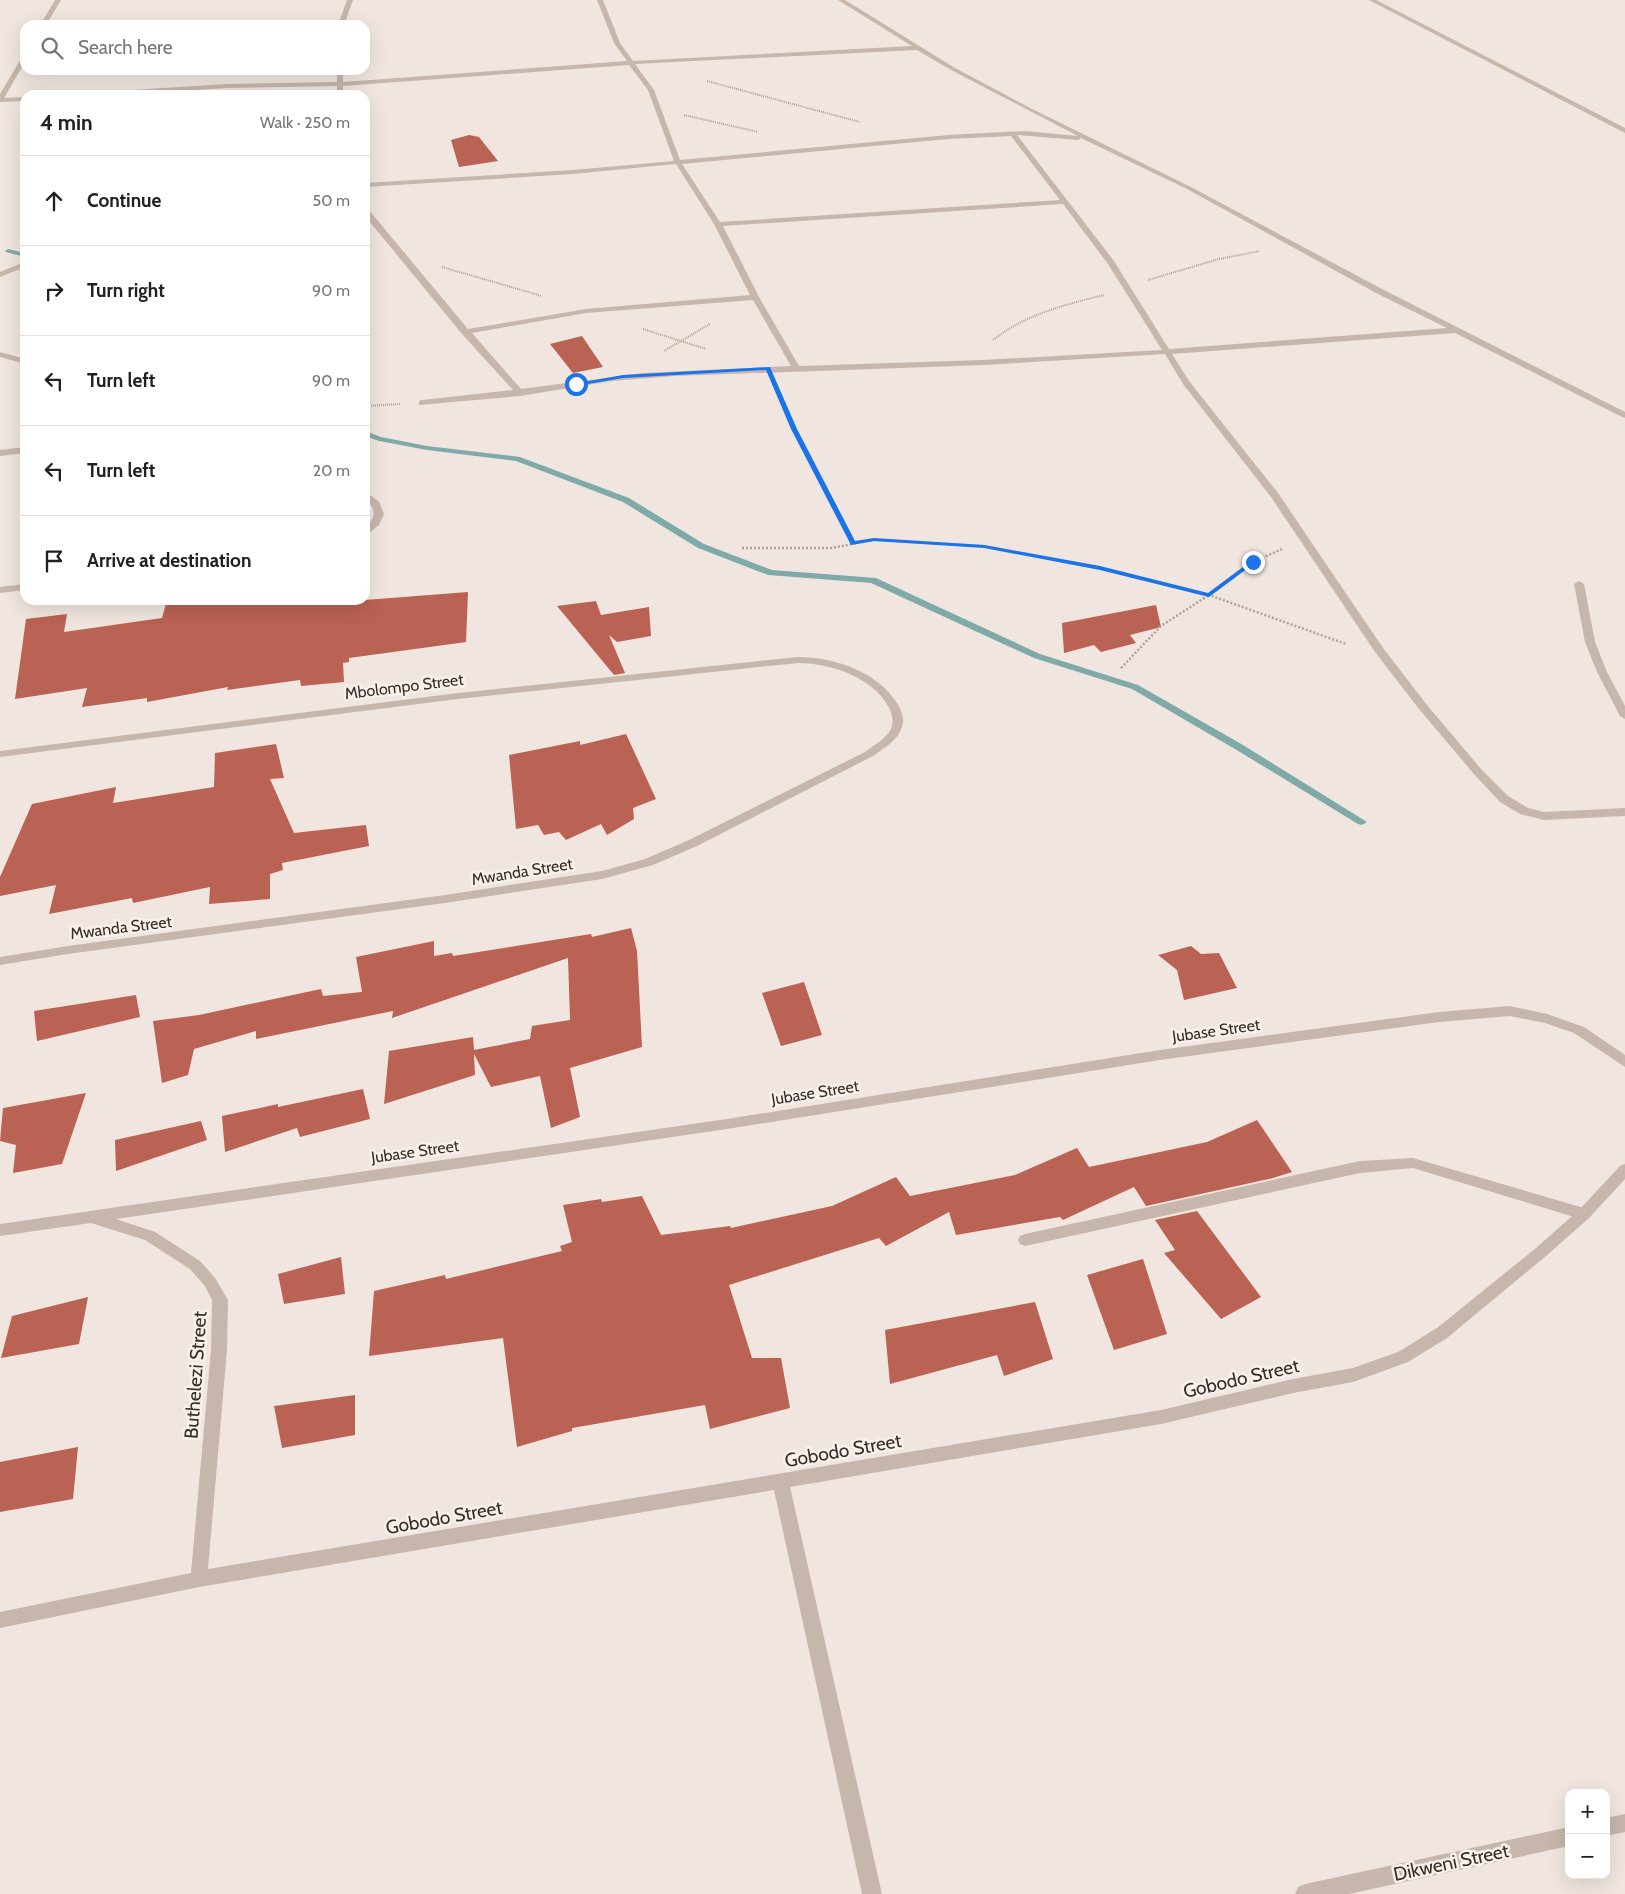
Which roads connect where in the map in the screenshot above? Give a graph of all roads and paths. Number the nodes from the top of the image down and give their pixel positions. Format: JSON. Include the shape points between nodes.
{"nodes":[{"id":1,"x":58,"y":0,"type":"edge"},
{"id":2,"x":350,"y":0,"type":"edge"},
{"id":3,"x":600,"y":0,"type":"edge"},
{"id":4,"x":841,"y":0,"type":"edge"},
{"id":5,"x":1372,"y":0,"type":"edge"},
{"id":6,"x":46,"y":20,"type":"edge"},
{"id":7,"x":343,"y":20,"type":"edge"},
{"id":8,"x":918,"y":48,"type":"junction"},
{"id":9,"x":632,"y":62,"type":"junction"},
{"id":10,"x":20,"y":65,"type":"edge"},
{"id":11,"x":340,"y":75,"type":"edge"},
{"id":12,"x":700,"y":79,"type":"dead end"},
{"id":13,"x":340,"y":84,"type":"junction"},
{"id":14,"x":160,"y":90,"type":"edge"},
{"id":15,"x":340,"y":90,"type":"edge"},
{"id":16,"x":20,"y":99,"type":"edge"},
{"id":17,"x":0,"y":100,"type":"edge"},
{"id":18,"x":658,"y":108,"type":"junction"},
{"id":19,"x":868,"y":124,"type":"dead end"},
{"id":20,"x":1625,"y":131,"type":"edge"},
{"id":21,"x":761,"y":134,"type":"dead end"},
{"id":22,"x":1013,"y":134,"type":"junction"},
{"id":23,"x":1090,"y":140,"type":"junction"},
{"id":24,"x":678,"y":163,"type":"junction"},
{"id":25,"x":370,"y":185,"type":"edge"},
{"id":26,"x":1065,"y":202,"type":"junction"},
{"id":27,"x":370,"y":217,"type":"edge"},
{"id":28,"x":718,"y":224,"type":"junction"},
{"id":29,"x":20,"y":266,"type":"edge"},
{"id":30,"x":0,"y":275,"type":"edge"},
{"id":31,"x":755,"y":297,"type":"junction"},
{"id":32,"x":714,"y":322,"type":"dead end"},
{"id":33,"x":1457,"y":330,"type":"junction"},
{"id":34,"x":465,"y":332,"type":"junction"},
{"id":35,"x":665,"y":351,"type":"dead end"},
{"id":36,"x":1168,"y":352,"type":"junction"},
{"id":37,"x":0,"y":354,"type":"edge"},
{"id":38,"x":20,"y":360,"type":"edge"},
{"id":39,"x":796,"y":367,"type":"junction"},
{"id":40,"x":768,"y":368,"type":"junction"},
{"id":41,"x":520,"y":393,"type":"junction"},
{"id":42,"x":422,"y":403,"type":"joint"},
{"id":43,"x":370,"y":406,"type":"edge"},
{"id":44,"x":1625,"y":415,"type":"edge"},
{"id":45,"x":20,"y":451,"type":"edge"},
{"id":46,"x":0,"y":453,"type":"edge"},
{"id":47,"x":370,"y":497,"type":"edge"},
{"id":48,"x":370,"y":528,"type":"edge"},
{"id":49,"x":1305,"y":540,"type":"junction"},
{"id":50,"x":854,"y":543,"type":"junction"},
{"id":51,"x":742,"y":548,"type":"dead end"},
{"id":52,"x":1579,"y":584,"type":"dead end"},
{"id":53,"x":20,"y":588,"type":"edge"},
{"id":54,"x":0,"y":590,"type":"edge"},
{"id":55,"x":1209,"y":596,"type":"junction"},
{"id":56,"x":1384,"y":657,"type":"junction"},
{"id":57,"x":812,"y":660,"type":"joint"},
{"id":58,"x":1121,"y":668,"type":"dead end"},
{"id":59,"x":1625,"y":716,"type":"edge"},
{"id":60,"x":0,"y":754,"type":"edge"},
{"id":61,"x":1625,"y":812,"type":"edge"},
{"id":62,"x":0,"y":961,"type":"edge"},
{"id":63,"x":1625,"y":1062,"type":"edge"},
{"id":64,"x":1625,"y":1170,"type":"edge"},
{"id":65,"x":1584,"y":1214,"type":"junction"},
{"id":66,"x":93,"y":1217,"type":"junction"},
{"id":67,"x":0,"y":1230,"type":"edge"},
{"id":68,"x":1025,"y":1240,"type":"dead end"},
{"id":69,"x":780,"y":1481,"type":"junction"},
{"id":70,"x":199,"y":1579,"type":"junction"},
{"id":71,"x":0,"y":1620,"type":"edge"},
{"id":72,"x":1625,"y":1823,"type":"edge"},
{"id":73,"x":1610,"y":1826,"type":"edge"},
{"id":74,"x":1565,"y":1837,"type":"edge"},
{"id":75,"x":872,"y":1894,"type":"edge"},
{"id":76,"x":1305,"y":1894,"type":"edge"}],
"edges":[{"from":1,"to":6,"type":"street"},
{"from":2,"to":7,"type":"street"},
{"from":3,"to":9,"type":"street","via":[[617,43]]},
{"from":4,"to":8,"type":"street"},
{"from":5,"to":20,"type":"street"},
{"from":8,"to":9,"type":"street"},
{"from":8,"to":23,"type":"street"},
{"from":9,"to":13,"type":"street"},
{"from":9,"to":18,"type":"street","via":[[651,90]]},
{"from":10,"to":17,"type":"street"},
{"from":11,"to":13,"type":"street"},
{"from":12,"to":19,"type":"path"},
{"from":13,"to":14,"type":"street"},
{"from":13,"to":15,"type":"street"},
{"from":16,"to":17,"type":"street"},
{"from":18,"to":21,"type":"path"},
{"from":18,"to":24,"type":"street"},
{"from":22,"to":23,"type":"street","via":[[1046,134]]},
{"from":22,"to":24,"type":"street","via":[[923,139]]},
{"from":22,"to":26,"type":"street"},
{"from":23,"to":33,"type":"street","via":[[1189,188]]},
{"from":24,"to":25,"type":"street"},
{"from":24,"to":28,"type":"street"},
{"from":26,"to":28,"type":"street"},
{"from":26,"to":36,"type":"street","via":[[1111,263]]},
{"from":27,"to":34,"type":"street"},
{"from":28,"to":31,"type":"street"},
{"from":29,"to":30,"type":"street"},
{"from":31,"to":34,"type":"street","via":[[572,313]]},
{"from":31,"to":39,"type":"street"},
{"from":32,"to":35,"type":"path"},
{"from":33,"to":36,"type":"street"},
{"from":33,"to":44,"type":"street"},
{"from":34,"to":41,"type":"street"},
{"from":36,"to":39,"type":"street","via":[[915,365]]},
{"from":36,"to":49,"type":"street","via":[[1186,382],[1276,495]]},
{"from":37,"to":38,"type":"street"},
{"from":39,"to":40,"type":"street"},
{"from":40,"to":41,"type":"street","via":[[623,376]]},
{"from":40,"to":50,"type":"path","via":[[794,429]]},
{"from":41,"to":42,"type":"street"},
{"from":42,"to":43,"type":"path"},
{"from":45,"to":46,"type":"street"},
{"from":47,"to":48,"type":"street","via":[[380,511],[379,520]]},
{"from":49,"to":55,"type":"path","via":[[1253,562]]},
{"from":49,"to":56,"type":"street"},
{"from":50,"to":51,"type":"path","via":[[831,548]]},
{"from":50,"to":55,"type":"path","via":[[874,540],[984,546],[1100,568]]},
{"from":52,"to":59,"type":"street","via":[[1590,642]]},
{"from":53,"to":54,"type":"street"},
{"from":55,"to":56,"type":"path"},
{"from":55,"to":58,"type":"path","via":[[1161,626]]},
{"from":56,"to":61,"type":"street","via":[[1459,750],[1504,799],[1524,811],[1544,816]]},
{"from":57,"to":60,"type":"street","name":"Mbolompo Street","via":[[477,693]]},
{"from":57,"to":62,"type":"street","name":"Mwanda Street","via":[[841,667],[876,686],[890,700],[898,718],[895,731],[869,754],[649,862],[602,875],[455,898]]},
{"from":63,"to":66,"type":"street","name":"Jubase Street","via":[[1579,1030],[1547,1019],[1510,1011],[1439,1017],[1160,1055],[727,1124]]},
{"from":64,"to":65,"type":"street","name":"Gobodo Street"},
{"from":65,"to":68,"type":"street","via":[[1413,1162],[1360,1167]]},
{"from":65,"to":69,"type":"street","name":"Gobodo Street","via":[[1442,1333],[1403,1357],[1353,1375],[1162,1417]]},
{"from":66,"to":67,"type":"street","name":"Jubase Street"},
{"from":66,"to":70,"type":"street","name":"Buthelezi Street","via":[[150,1236],[195,1265],[220,1300],[219,1350]]},
{"from":69,"to":70,"type":"street","name":"Gobodo Street"},
{"from":69,"to":75,"type":"street"},
{"from":70,"to":71,"type":"street","name":"Gobodo Street"},
{"from":72,"to":73,"type":"street"},
{"from":74,"to":76,"type":"street","name":"Dikweni Street"}]}
